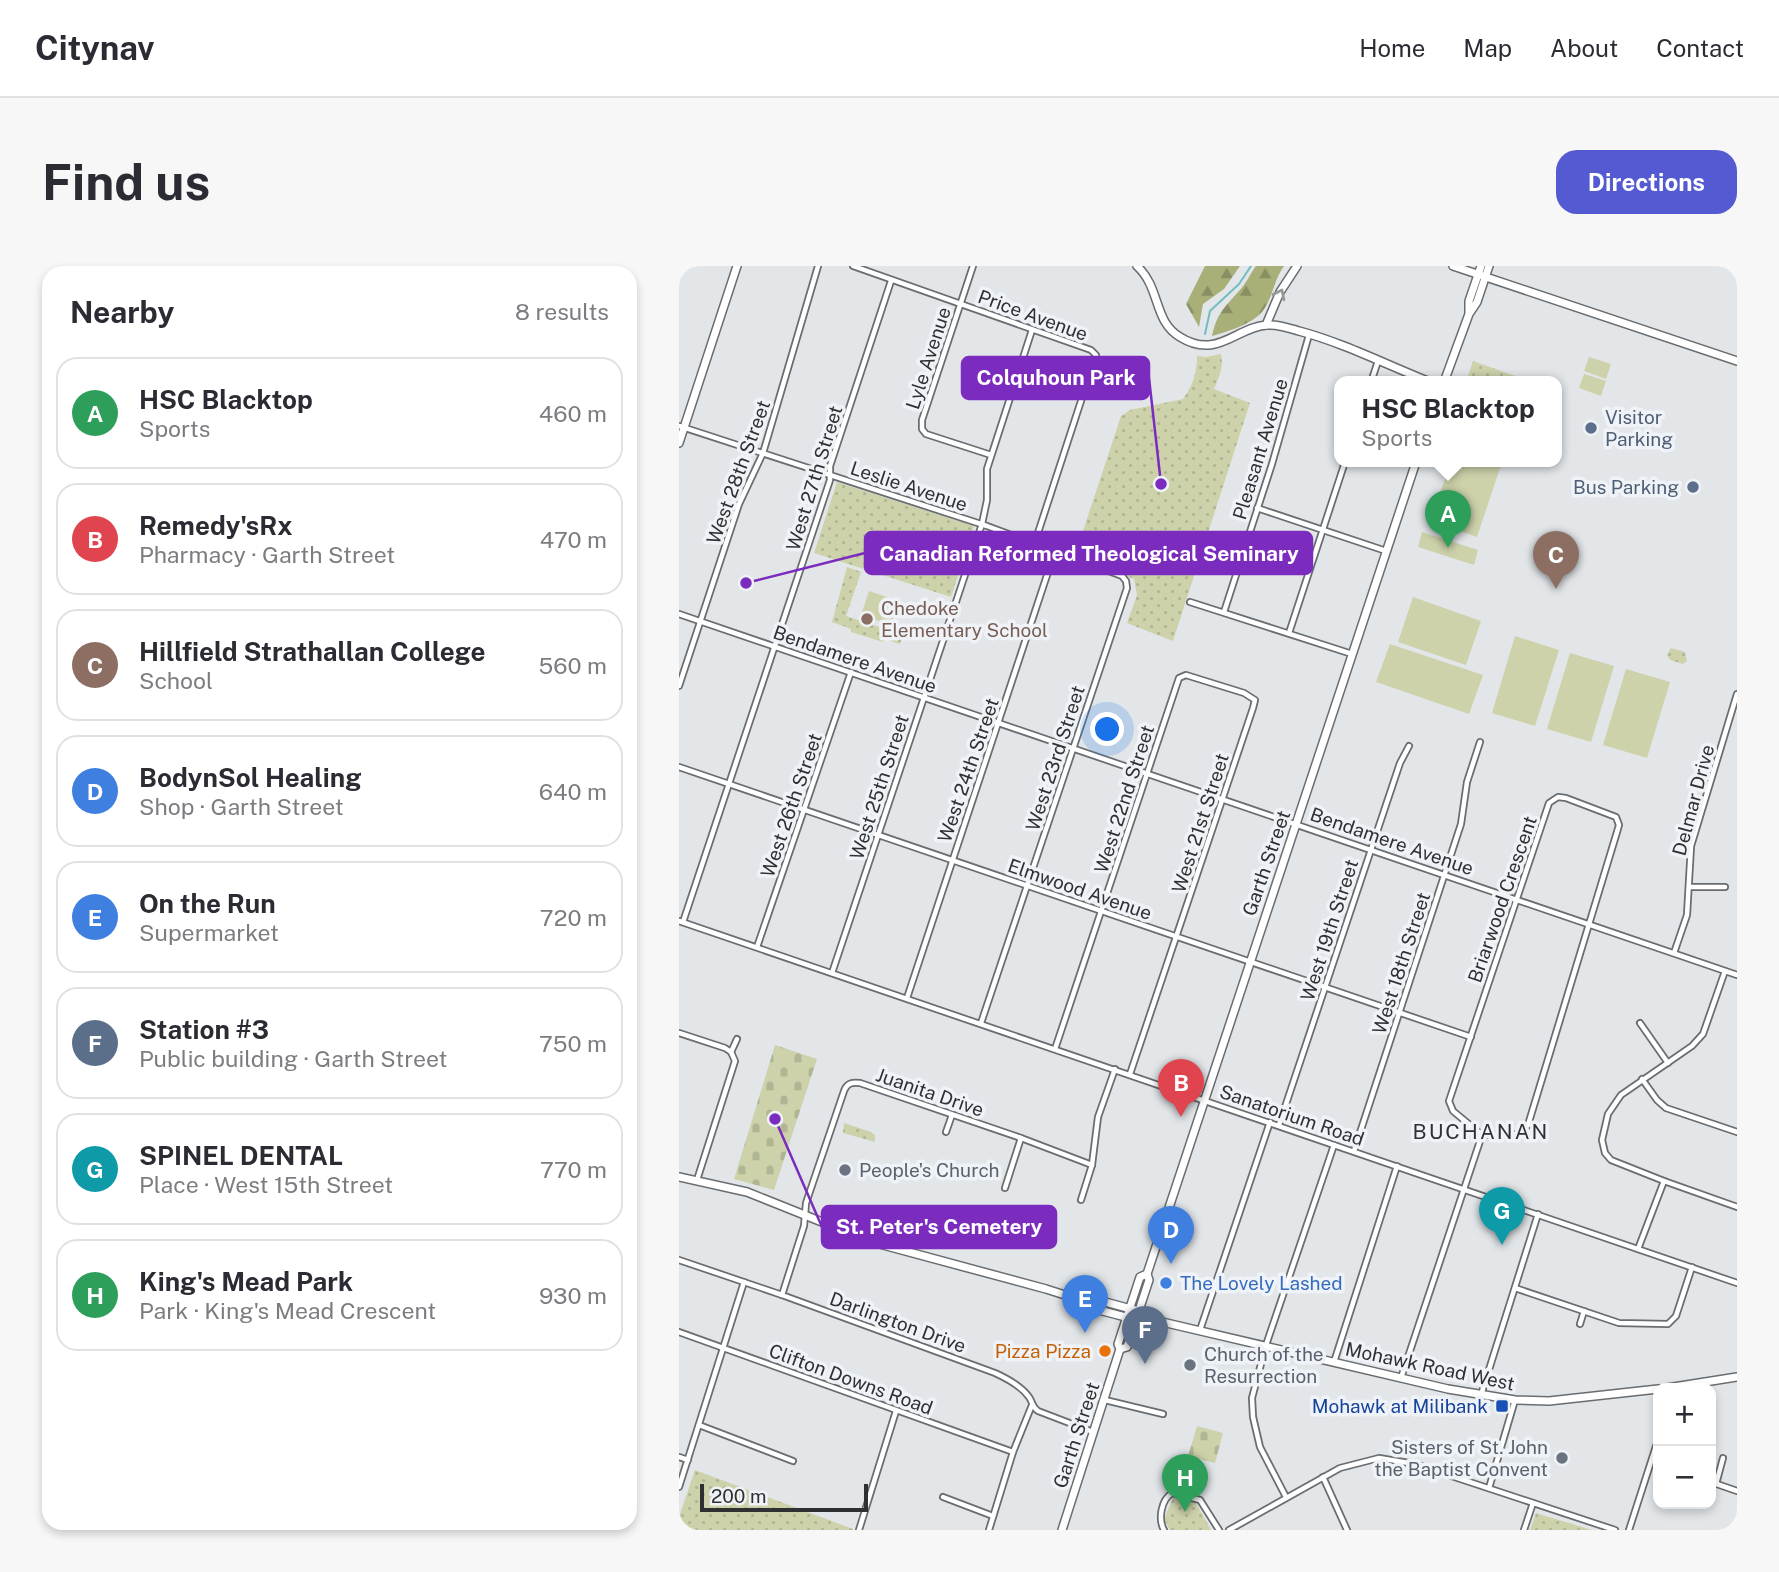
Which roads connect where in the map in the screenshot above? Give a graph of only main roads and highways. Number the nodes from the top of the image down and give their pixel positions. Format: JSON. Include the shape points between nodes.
{"nodes":[{"id":1,"x":737,"y":266,"type":"edge"},
{"id":2,"x":1137,"y":266,"type":"edge"},
{"id":3,"x":1297,"y":266,"type":"edge"},
{"id":4,"x":1453,"y":266,"type":"edge"},
{"id":5,"x":1481,"y":266,"type":"edge"},
{"id":6,"x":1489,"y":266,"type":"edge"},
{"id":7,"x":1482,"y":276,"type":"junction"},
{"id":8,"x":1266,"y":325,"type":"junction"},
{"id":9,"x":1737,"y":361,"type":"edge"},
{"id":10,"x":1415,"y":376,"type":"edge"},
{"id":11,"x":1446,"y":376,"type":"edge"},
{"id":12,"x":681,"y":426,"type":"edge"},
{"id":13,"x":679,"y":443,"type":"edge"},
{"id":14,"x":1414,"y":467,"type":"edge"},
{"id":15,"x":679,"y":1177,"type":"edge"},
{"id":16,"x":1147,"y":1274,"type":"junction"},
{"id":17,"x":1087,"y":1302,"type":"junction"},
{"id":18,"x":1130,"y":1308,"type":"junction"},
{"id":19,"x":1139,"y":1311,"type":"junction"},
{"id":20,"x":1126,"y":1318,"type":"junction"},
{"id":21,"x":1135,"y":1320,"type":"junction"},
{"id":22,"x":1158,"y":1321,"type":"junction"},
{"id":23,"x":1120,"y":1349,"type":"junction"},
{"id":24,"x":1737,"y":1377,"type":"edge"},
{"id":25,"x":1699,"y":1383,"type":"edge"},
{"id":26,"x":1653,"y":1391,"type":"edge"},
{"id":27,"x":1062,"y":1530,"type":"edge"}],
"edges":[{"from":1,"to":12,"type":"main road"},
{"from":2,"to":8,"type":"main road","via":[[1151,284],[1163,321],[1186,340],[1217,344]]},
{"from":8,"to":3,"type":"main road","one_way":true},
{"from":4,"to":7,"type":"main road"},
{"from":5,"to":7,"type":"main road"},
{"from":6,"to":7,"type":"main road"},
{"from":7,"to":9,"type":"main road"},
{"from":7,"to":11,"type":"main road","via":[[1469,301],[1469,314]]},
{"from":8,"to":10,"type":"main road","via":[[1309,334]]},
{"from":12,"to":13,"type":"main road"},
{"from":14,"to":16,"type":"main road","name":"Garth Street"},
{"from":15,"to":17,"type":"main road","name":"Mohawk Road West","via":[[747,1192],[872,1242]]},
{"from":16,"to":18,"type":"main road","name":"Garth Street","via":[[1140,1278]]},
{"from":16,"to":19,"type":"main road","name":"Garth Street"},
{"from":17,"to":18,"type":"main road","name":"Mohawk Road West","via":[[1098,1300]]},
{"from":17,"to":20,"type":"main road","name":"Mohawk Road West","via":[[1095,1310]]},
{"from":18,"to":19,"type":"main road","name":"Mohawk Road West"},
{"from":18,"to":20,"type":"main road","name":"Garth Street"},
{"from":19,"to":21,"type":"main road","name":"Garth Street"},
{"from":19,"to":22,"type":"main road","name":"Mohawk Road West"},
{"from":20,"to":21,"type":"main road","name":"Mohawk Road West"},
{"from":20,"to":23,"type":"main road","name":"Garth Street"},
{"from":21,"to":22,"type":"main road","name":"Mohawk Road West"},
{"from":21,"to":23,"type":"main road","name":"Garth Street","via":[[1127,1347]]},
{"from":22,"to":26,"type":"main road","name":"Mohawk Road West","via":[[1515,1400]]},
{"from":23,"to":27,"type":"main road","name":"Garth Street"},
{"from":24,"to":25,"type":"main road"}]}
